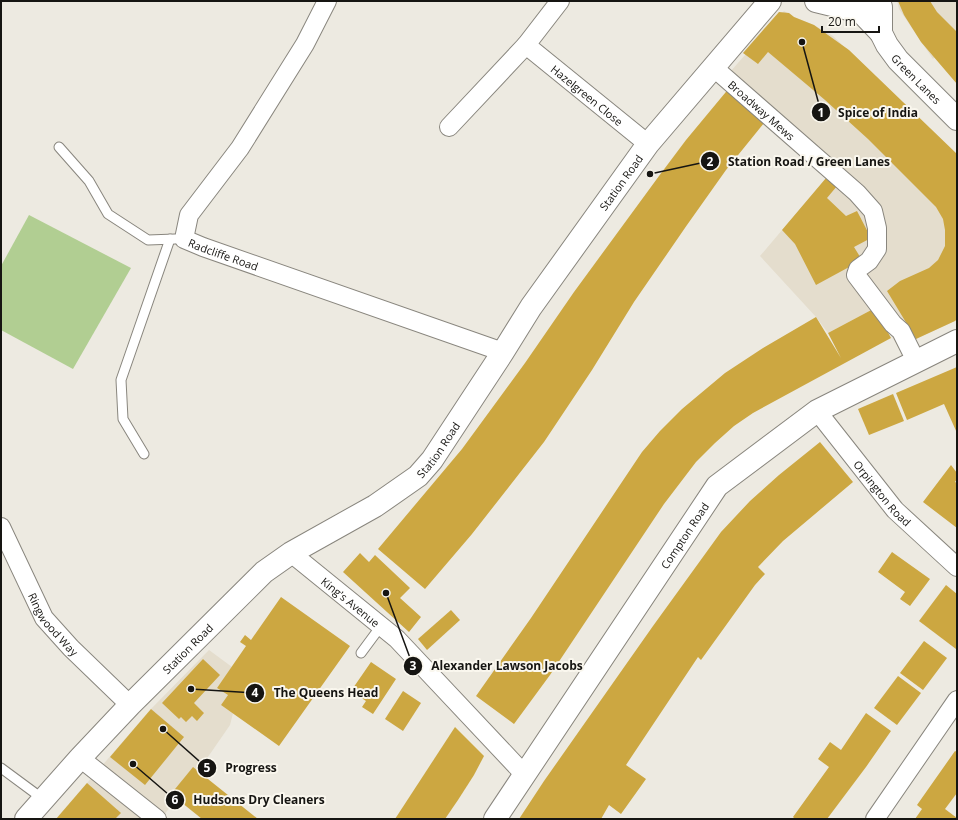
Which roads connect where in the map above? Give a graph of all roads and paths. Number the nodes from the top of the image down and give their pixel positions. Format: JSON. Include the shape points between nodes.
{"nodes":[{"id":1,"x":327,"y":1,"type":"edge"},
{"id":2,"x":560,"y":1,"type":"edge"},
{"id":3,"x":770,"y":1,"type":"edge"},
{"id":4,"x":816,"y":1,"type":"edge"},
{"id":5,"x":879,"y":1,"type":"edge"},
{"id":6,"x":859,"y":7,"type":"edge"},
{"id":7,"x":881,"y":33,"type":"junction"},
{"id":8,"x":526,"y":45,"type":"junction"},
{"id":9,"x":713,"y":67,"type":"junction"},
{"id":10,"x":957,"y":119,"type":"edge"},
{"id":11,"x":449,"y":127,"type":"dead end"},
{"id":12,"x":648,"y":144,"type":"junction"},
{"id":13,"x":59,"y":147,"type":"dead end"},
{"id":14,"x":177,"y":239,"type":"junction"},
{"id":15,"x":957,"y":341,"type":"edge"},
{"id":16,"x":503,"y":352,"type":"junction"},
{"id":17,"x":916,"y":361,"type":"junction"},
{"id":18,"x":817,"y":411,"type":"junction"},
{"id":19,"x":144,"y":454,"type":"dead end"},
{"id":20,"x":1,"y":527,"type":"edge"},
{"id":21,"x":291,"y":553,"type":"junction"},
{"id":22,"x":957,"y":566,"type":"edge"},
{"id":23,"x":382,"y":626,"type":"junction"},
{"id":24,"x":361,"y":653,"type":"dead end"},
{"id":25,"x":957,"y":700,"type":"edge"},
{"id":26,"x":130,"y":705,"type":"junction"},
{"id":27,"x":80,"y":758,"type":"junction"},
{"id":28,"x":1,"y":768,"type":"edge"},
{"id":29,"x":524,"y":774,"type":"junction"},
{"id":30,"x":43,"y":799,"type":"junction"},
{"id":31,"x":26,"y":819,"type":"edge"},
{"id":32,"x":157,"y":819,"type":"edge"},
{"id":33,"x":495,"y":819,"type":"edge"},
{"id":34,"x":875,"y":819,"type":"edge"}],
"edges":[{"from":1,"to":14,"type":"street","name":"Radcliffe Road","via":[[305,44],[240,148],[189,215]]},
{"from":2,"to":8,"type":"street"},
{"from":3,"to":9,"type":"street","name":"Station Road"},
{"from":4,"to":6,"type":"street"},
{"from":5,"to":7,"type":"street","name":"Green Lanes"},
{"from":6,"to":7,"type":"street","name":"Green Lanes"},
{"from":7,"to":10,"type":"street","name":"Green Lanes","via":[[898,60]]},
{"from":8,"to":11,"type":"street"},
{"from":8,"to":12,"type":"street","name":"Hazelgreen Close"},
{"from":9,"to":12,"type":"street","name":"Station Road"},
{"from":9,"to":17,"type":"street","name":"Broadway Mews","via":[[857,193],[873,210],[877,228],[877,249],[869,261],[858,269],[856,275],[900,331]]},
{"from":12,"to":16,"type":"street","name":"Station Road","via":[[531,307]]},
{"from":13,"to":14,"type":"lane","via":[[89,180],[108,214],[148,240]]},
{"from":14,"to":16,"type":"street","name":"Radcliffe Road"},
{"from":14,"to":19,"type":"lane","via":[[121,380],[123,420]]},
{"from":15,"to":17,"type":"street","name":"Compton Road"},
{"from":16,"to":21,"type":"street","name":"Station Road","via":[[432,460],[418,476],[375,506]]},
{"from":17,"to":18,"type":"street","name":"Compton Road"},
{"from":18,"to":22,"type":"street","name":"Orpington Road","via":[[895,510]]},
{"from":18,"to":29,"type":"street","name":"Compton Road","via":[[717,486]]},
{"from":20,"to":26,"type":"street","name":"Ringwood Way","via":[[44,618]]},
{"from":21,"to":23,"type":"street","name":"King's Avenue"},
{"from":21,"to":26,"type":"street","name":"Station Road","via":[[264,572]]},
{"from":23,"to":24,"type":"lane"},
{"from":23,"to":29,"type":"street","name":"King's Avenue"},
{"from":25,"to":34,"type":"street"},
{"from":26,"to":27,"type":"street","name":"Station Road"},
{"from":27,"to":30,"type":"street","name":"Station Road"},
{"from":27,"to":32,"type":"street"},
{"from":28,"to":30,"type":"lane"},
{"from":29,"to":33,"type":"street","name":"Compton Road"},
{"from":30,"to":31,"type":"street","name":"Station Road"}]}
